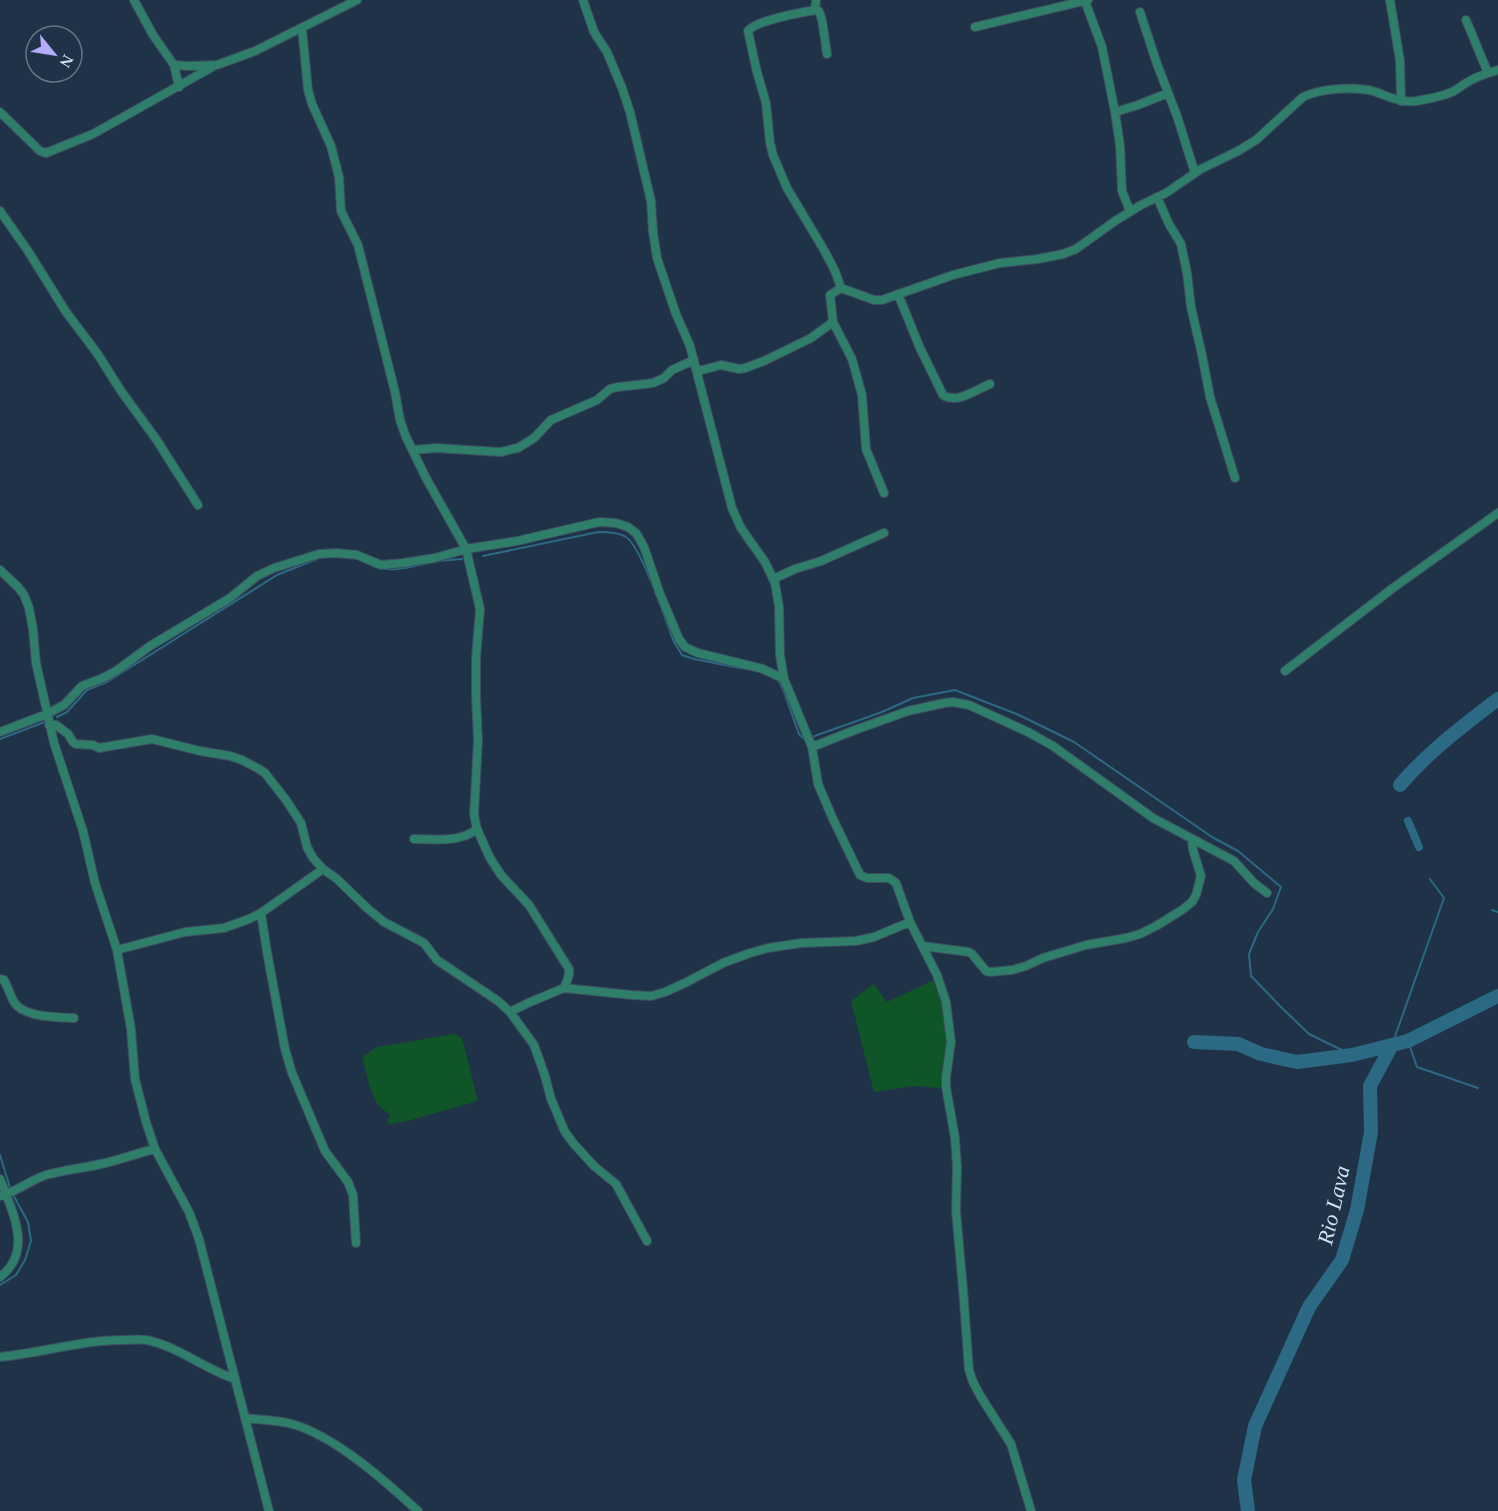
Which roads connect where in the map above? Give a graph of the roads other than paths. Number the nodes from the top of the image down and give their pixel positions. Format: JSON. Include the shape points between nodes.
{"nodes":[{"id":1,"x":134,"y":0,"type":"edge"},
{"id":2,"x":357,"y":0,"type":"edge"},
{"id":3,"x":583,"y":0,"type":"edge"},
{"id":4,"x":816,"y":0,"type":"edge"},
{"id":5,"x":1087,"y":0,"type":"edge"},
{"id":6,"x":1390,"y":0,"type":"edge"},
{"id":7,"x":815,"y":10,"type":"junction"},
{"id":8,"x":1140,"y":12,"type":"dead end"},
{"id":9,"x":1466,"y":20,"type":"dead end"},
{"id":10,"x":975,"y":27,"type":"dead end"},
{"id":11,"x":302,"y":28,"type":"junction"},
{"id":12,"x":827,"y":54,"type":"dead end"},
{"id":13,"x":174,"y":65,"type":"junction"},
{"id":14,"x":217,"y":65,"type":"junction"},
{"id":15,"x":1498,"y":70,"type":"edge"},
{"id":16,"x":1488,"y":73,"type":"junction"},
{"id":17,"x":178,"y":87,"type":"junction"},
{"id":18,"x":1168,"y":93,"type":"junction"},
{"id":19,"x":1401,"y":101,"type":"junction"},
{"id":20,"x":0,"y":112,"type":"edge"},
{"id":21,"x":1115,"y":112,"type":"junction"},
{"id":22,"x":1195,"y":173,"type":"junction"},
{"id":23,"x":1157,"y":197,"type":"junction"},
{"id":24,"x":0,"y":211,"type":"edge"},
{"id":25,"x":1130,"y":212,"type":"junction"},
{"id":26,"x":842,"y":288,"type":"junction"},
{"id":27,"x":898,"y":294,"type":"junction"},
{"id":28,"x":833,"y":322,"type":"junction"},
{"id":29,"x":694,"y":360,"type":"junction"},
{"id":30,"x":698,"y":371,"type":"junction"},
{"id":31,"x":990,"y":384,"type":"dead end"},
{"id":32,"x":413,"y":450,"type":"junction"},
{"id":33,"x":1235,"y":478,"type":"dead end"},
{"id":34,"x":884,"y":493,"type":"dead end"},
{"id":35,"x":198,"y":505,"type":"dead end"},
{"id":36,"x":1498,"y":513,"type":"edge"},
{"id":37,"x":884,"y":533,"type":"dead end"},
{"id":38,"x":466,"y":549,"type":"junction"},
{"id":39,"x":0,"y":570,"type":"edge"},
{"id":40,"x":773,"y":579,"type":"junction"},
{"id":41,"x":1285,"y":671,"type":"dead end"},
{"id":42,"x":784,"y":679,"type":"junction"},
{"id":43,"x":47,"y":714,"type":"junction"},
{"id":44,"x":49,"y":725,"type":"junction"},
{"id":45,"x":0,"y":732,"type":"edge"},
{"id":46,"x":812,"y":747,"type":"junction"},
{"id":47,"x":477,"y":829,"type":"junction"},
{"id":48,"x":414,"y":839,"type":"dead end"},
{"id":49,"x":1192,"y":839,"type":"junction"},
{"id":50,"x":323,"y":869,"type":"junction"},
{"id":51,"x":1266,"y":893,"type":"dead end"},
{"id":52,"x":261,"y":913,"type":"junction"},
{"id":53,"x":910,"y":922,"type":"junction"},
{"id":54,"x":922,"y":946,"type":"junction"},
{"id":55,"x":117,"y":950,"type":"junction"},
{"id":56,"x":0,"y":979,"type":"edge"},
{"id":57,"x":564,"y":988,"type":"junction"},
{"id":58,"x":510,"y":1012,"type":"junction"},
{"id":59,"x":74,"y":1018,"type":"dead end"},
{"id":60,"x":155,"y":1149,"type":"junction"},
{"id":61,"x":0,"y":1179,"type":"edge"},
{"id":62,"x":8,"y":1194,"type":"edge"},
{"id":63,"x":647,"y":1241,"type":"dead end"},
{"id":64,"x":356,"y":1243,"type":"dead end"},
{"id":65,"x":0,"y":1277,"type":"edge"},
{"id":66,"x":0,"y":1358,"type":"edge"},
{"id":67,"x":235,"y":1378,"type":"junction"},
{"id":68,"x":245,"y":1418,"type":"junction"},
{"id":69,"x":269,"y":1511,"type":"edge"},
{"id":70,"x":418,"y":1511,"type":"edge"},
{"id":71,"x":1031,"y":1511,"type":"edge"}],
"edges":[{"from":1,"to":13,"type":"street"},
{"from":2,"to":11,"type":"street"},
{"from":3,"to":29,"type":"street","via":[[622,88],[651,201],[657,258]]},
{"from":4,"to":7,"type":"street"},
{"from":5,"to":10,"type":"street"},
{"from":5,"to":21,"type":"street"},
{"from":6,"to":19,"type":"street","via":[[1400,61]]},
{"from":7,"to":12,"type":"street","via":[[822,20]]},
{"from":7,"to":26,"type":"street","via":[[752,26],[748,33],[766,103],[773,155]]},
{"from":8,"to":18,"type":"street"},
{"from":9,"to":16,"type":"street"},
{"from":11,"to":14,"type":"street"},
{"from":11,"to":32,"type":"street","via":[[308,90],[332,147],[341,211],[358,245],[400,420]]},
{"from":13,"to":14,"type":"street"},
{"from":13,"to":17,"type":"street"},
{"from":14,"to":17,"type":"street"},
{"from":15,"to":16,"type":"street"},
{"from":16,"to":19,"type":"street","via":[[1442,96]]},
{"from":17,"to":20,"type":"street","via":[[93,134],[46,153]]},
{"from":18,"to":21,"type":"street"},
{"from":18,"to":22,"type":"street"},
{"from":19,"to":22,"type":"street","via":[[1358,89],[1312,93],[1256,140]]},
{"from":21,"to":25,"type":"street","via":[[1122,191]]},
{"from":22,"to":23,"type":"street"},
{"from":23,"to":25,"type":"street"},
{"from":23,"to":33,"type":"street","via":[[1181,244],[1210,397]]},
{"from":24,"to":35,"type":"street"},
{"from":25,"to":27,"type":"street","via":[[1063,254],[1000,263]]},
{"from":26,"to":27,"type":"street","via":[[874,300]]},
{"from":26,"to":28,"type":"street","via":[[830,295]]},
{"from":27,"to":31,"type":"street","via":[[943,395],[957,399]]},
{"from":28,"to":30,"type":"street","via":[[811,338],[745,368],[721,365]]},
{"from":28,"to":34,"type":"street","via":[[852,359],[862,395],[866,449]]},
{"from":29,"to":30,"type":"street"},
{"from":29,"to":32,"type":"street","via":[[653,383],[610,389],[597,400],[551,420],[518,448],[500,452]]},
{"from":30,"to":40,"type":"street","via":[[732,508]]},
{"from":32,"to":38,"type":"street"},
{"from":36,"to":41,"type":"street"},
{"from":37,"to":40,"type":"street"},
{"from":38,"to":42,"type":"street","via":[[598,522],[628,526],[644,547],[660,594],[686,647]]},
{"from":38,"to":43,"type":"street","via":[[435,558],[381,565],[357,555],[319,554],[274,568],[103,678],[82,686],[64,705]]},
{"from":38,"to":47,"type":"street","via":[[480,609],[474,815]]},
{"from":39,"to":43,"type":"street","via":[[18,587],[28,608]]},
{"from":40,"to":42,"type":"street"},
{"from":42,"to":46,"type":"street"},
{"from":43,"to":44,"type":"street"},
{"from":43,"to":45,"type":"street"},
{"from":44,"to":50,"type":"street","via":[[56,724],[80,745],[99,748],[152,739],[242,760],[265,773],[286,800],[301,823],[307,847]]},
{"from":44,"to":55,"type":"street"},
{"from":46,"to":49,"type":"street","via":[[908,711],[944,703],[964,704],[1053,746],[1154,818]]},
{"from":46,"to":53,"type":"street","via":[[818,784],[860,875],[893,880]]},
{"from":47,"to":48,"type":"street","via":[[451,839]]},
{"from":47,"to":57,"type":"street","via":[[501,875],[529,905],[569,969]]},
{"from":49,"to":51,"type":"street","via":[[1234,861]]},
{"from":49,"to":54,"type":"street","via":[[1201,876],[1196,895],[1182,910],[1140,934],[1086,945],[1012,970],[990,972],[969,952]]},
{"from":50,"to":52,"type":"street"},
{"from":50,"to":58,"type":"street","via":[[384,922],[424,944],[437,960]]},
{"from":52,"to":55,"type":"street","via":[[224,928],[184,932]]},
{"from":52,"to":64,"type":"street","via":[[285,1049],[325,1151],[353,1195]]},
{"from":53,"to":54,"type":"street"},
{"from":53,"to":57,"type":"street","via":[[856,941],[801,943],[750,953],[651,996]]},
{"from":54,"to":71,"type":"street","via":[[946,1002],[951,1042],[946,1087],[955,1138],[956,1212],[969,1370],[1011,1444]]},
{"from":55,"to":60,"type":"street","via":[[135,1079]]},
{"from":56,"to":59,"type":"street","via":[[21,1009],[41,1016]]},
{"from":57,"to":58,"type":"street"},
{"from":58,"to":63,"type":"street","via":[[534,1045],[565,1132],[594,1166],[616,1184]]},
{"from":60,"to":62,"type":"street","via":[[46,1175]]},
{"from":60,"to":67,"type":"street","via":[[199,1239]]},
{"from":61,"to":62,"type":"street"},
{"from":62,"to":65,"type":"street","via":[[18,1245],[14,1262]]},
{"from":66,"to":67,"type":"street","via":[[102,1340],[145,1340]]},
{"from":67,"to":68,"type":"street"},
{"from":68,"to":69,"type":"street"},
{"from":68,"to":70,"type":"street","via":[[291,1424],[329,1441]]}]}
